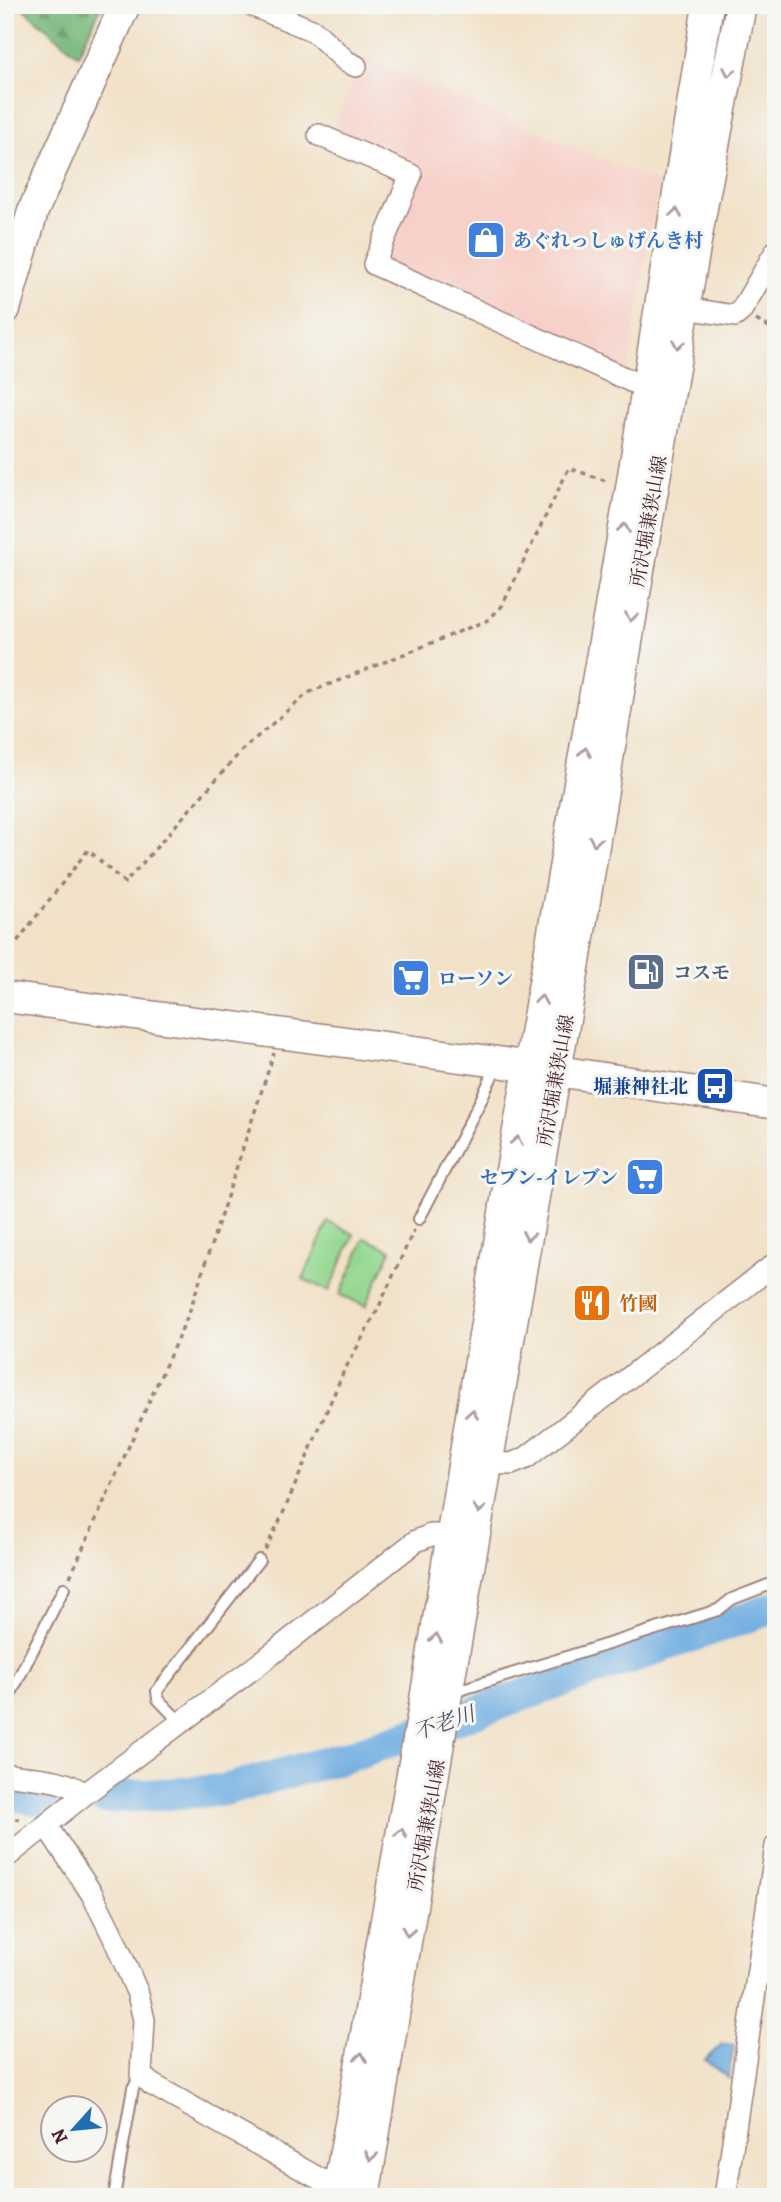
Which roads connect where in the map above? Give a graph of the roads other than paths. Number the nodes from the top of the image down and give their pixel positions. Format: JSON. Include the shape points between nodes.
{"nodes":[{"id":1,"x":125,"y":5,"type":"edge"},
{"id":2,"x":251,"y":5,"type":"edge"},
{"id":3,"x":708,"y":5,"type":"edge"},
{"id":4,"x":741,"y":5,"type":"edge"},
{"id":5,"x":356,"y":66,"type":"dead end"},
{"id":6,"x":318,"y":135,"type":"dead end"},
{"id":7,"x":776,"y":251,"type":"edge"},
{"id":8,"x":684,"y":308,"type":"junction"},
{"id":9,"x":5,"y":309,"type":"edge"},
{"id":10,"x":633,"y":382,"type":"dead end"},
{"id":11,"x":5,"y":997,"type":"edge"},
{"id":12,"x":498,"y":1062,"type":"junction"},
{"id":13,"x":542,"y":1070,"type":"junction"},
{"id":14,"x":776,"y":1104,"type":"edge"},
{"id":15,"x":419,"y":1219,"type":"road end"},
{"id":16,"x":776,"y":1263,"type":"edge"},
{"id":17,"x":487,"y":1463,"type":"junction"},
{"id":18,"x":453,"y":1535,"type":"junction"},
{"id":19,"x":260,"y":1560,"type":"road end"},
{"id":20,"x":776,"y":1582,"type":"edge"},
{"id":21,"x":64,"y":1588,"type":"road end"},
{"id":22,"x":439,"y":1699,"type":"junction"},
{"id":23,"x":5,"y":1705,"type":"edge"},
{"id":24,"x":180,"y":1722,"type":"junction"},
{"id":25,"x":5,"y":1774,"type":"edge"},
{"id":26,"x":85,"y":1794,"type":"junction"},
{"id":27,"x":46,"y":1825,"type":"junction"},
{"id":28,"x":776,"y":1846,"type":"edge"},
{"id":29,"x":5,"y":1858,"type":"edge"},
{"id":30,"x":141,"y":2075,"type":"junction"},
{"id":31,"x":347,"y":2195,"type":"edge"},
{"id":32,"x":114,"y":2197,"type":"edge"},
{"id":33,"x":725,"y":2197,"type":"edge"}],
"edges":[{"from":1,"to":9,"type":"main road","via":[[33,211]]},
{"from":2,"to":5,"type":"street","via":[[314,31]]},
{"from":13,"to":3,"type":"main road","name":"所沢堀兼狭山線","one_way":true},
{"from":4,"to":8,"type":"main road","name":"所沢堀兼狭山線","one_way":true},
{"from":6,"to":10,"type":"street","via":[[411,175],[374,264]]},
{"from":7,"to":8,"type":"street","via":[[735,316]]},
{"from":8,"to":13,"type":"main road","name":"所沢堀兼狭山線","one_way":true},
{"from":11,"to":12,"type":"main road"},
{"from":12,"to":13,"type":"main road"},
{"from":12,"to":15,"type":"lane"},
{"from":13,"to":14,"type":"main road"},
{"from":13,"to":17,"type":"main road","name":"所沢堀兼狭山線","one_way":true},
{"from":18,"to":13,"type":"main road","name":"所沢堀兼狭山線","one_way":true},
{"from":16,"to":17,"type":"street","via":[[526,1458],[511,1464]]},
{"from":17,"to":22,"type":"main road","name":"所沢堀兼狭山線","one_way":true},
{"from":22,"to":18,"type":"main road","name":"所沢堀兼狭山線","one_way":true},
{"from":18,"to":24,"type":"street","via":[[431,1535],[416,1541]]},
{"from":19,"to":24,"type":"lane","via":[[160,1683],[158,1699]]},
{"from":20,"to":22,"type":"lane","via":[[732,1599],[718,1610]]},
{"from":21,"to":23,"type":"lane"},
{"from":22,"to":31,"type":"main road","name":"所沢堀兼狭山線"},
{"from":24,"to":26,"type":"street"},
{"from":25,"to":26,"type":"street","via":[[63,1781]]},
{"from":26,"to":27,"type":"street"},
{"from":27,"to":29,"type":"street"},
{"from":27,"to":30,"type":"street","via":[[92,1894],[138,1994],[144,2020]]},
{"from":28,"to":33,"type":"street"},
{"from":30,"to":31,"type":"street"},
{"from":30,"to":32,"type":"lane","via":[[132,2088]]}]}
